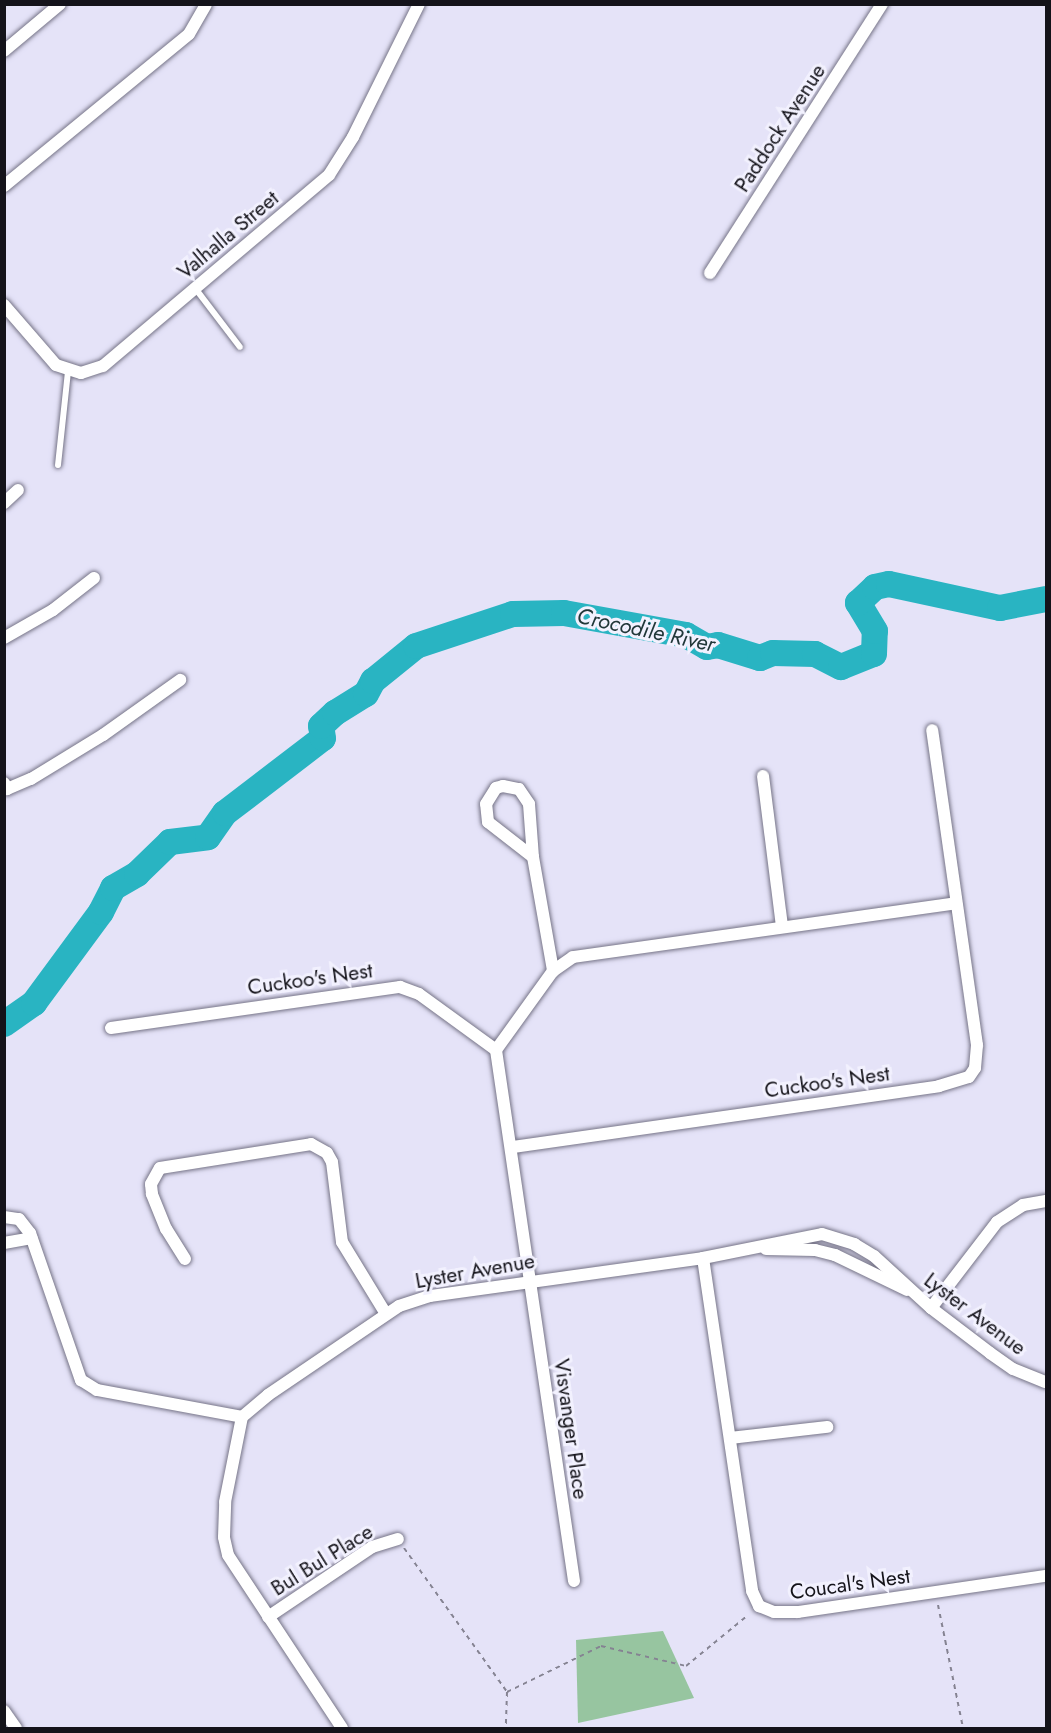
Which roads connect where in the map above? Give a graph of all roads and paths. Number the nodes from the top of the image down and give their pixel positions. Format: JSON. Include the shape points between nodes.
{"nodes":[{"id":1,"x":60,"y":4,"type":"edge"},
{"id":2,"x":206,"y":4,"type":"edge"},
{"id":3,"x":419,"y":4,"type":"edge"},
{"id":4,"x":882,"y":4,"type":"edge"},
{"id":5,"x":4,"y":51,"type":"edge"},
{"id":6,"x":4,"y":186,"type":"edge"},
{"id":7,"x":710,"y":273,"type":"dead end"},
{"id":8,"x":195,"y":288,"type":"junction"},
{"id":9,"x":4,"y":304,"type":"edge"},
{"id":10,"x":240,"y":347,"type":"dead end"},
{"id":11,"x":68,"y":371,"type":"junction"},
{"id":12,"x":58,"y":465,"type":"dead end"},
{"id":13,"x":18,"y":490,"type":"dead end"},
{"id":14,"x":4,"y":503,"type":"edge"},
{"id":15,"x":93,"y":578,"type":"dead end"},
{"id":16,"x":4,"y":638,"type":"edge"},
{"id":17,"x":180,"y":680,"type":"dead end"},
{"id":18,"x":932,"y":729,"type":"dead end"},
{"id":19,"x":763,"y":776,"type":"dead end"},
{"id":20,"x":4,"y":783,"type":"edge"},
{"id":21,"x":533,"y":857,"type":"junction"},
{"id":22,"x":955,"y":903,"type":"junction"},
{"id":23,"x":782,"y":926,"type":"junction"},
{"id":24,"x":553,"y":971,"type":"junction"},
{"id":25,"x":111,"y":1028,"type":"dead end"},
{"id":26,"x":496,"y":1050,"type":"junction"},
{"id":27,"x":513,"y":1147,"type":"junction"},
{"id":28,"x":1047,"y":1201,"type":"edge"},
{"id":29,"x":4,"y":1217,"type":"edge"},
{"id":30,"x":32,"y":1238,"type":"junction"},
{"id":31,"x":4,"y":1242,"type":"edge"},
{"id":32,"x":746,"y":1249,"type":"junction"},
{"id":33,"x":704,"y":1258,"type":"junction"},
{"id":34,"x":185,"y":1259,"type":"dead end"},
{"id":35,"x":530,"y":1281,"type":"junction"},
{"id":36,"x":912,"y":1291,"type":"junction"},
{"id":37,"x":931,"y":1308,"type":"junction"},
{"id":38,"x":386,"y":1314,"type":"junction"},
{"id":39,"x":1047,"y":1382,"type":"edge"},
{"id":40,"x":242,"y":1417,"type":"junction"},
{"id":41,"x":827,"y":1427,"type":"dead end"},
{"id":42,"x":730,"y":1438,"type":"junction"},
{"id":43,"x":398,"y":1539,"type":"joint"},
{"id":44,"x":1047,"y":1576,"type":"edge"},
{"id":45,"x":574,"y":1581,"type":"dead end"},
{"id":46,"x":936,"y":1592,"type":"junction"},
{"id":47,"x":759,"y":1606,"type":"junction"},
{"id":48,"x":268,"y":1617,"type":"junction"},
{"id":49,"x":507,"y":1692,"type":"junction"},
{"id":50,"x":5,"y":1714,"type":"edge"},
{"id":51,"x":16,"y":1728,"type":"edge"},
{"id":52,"x":342,"y":1728,"type":"edge"},
{"id":53,"x":506,"y":1728,"type":"edge"},
{"id":54,"x":963,"y":1728,"type":"edge"}],
"edges":[{"from":1,"to":5,"type":"street"},
{"from":2,"to":6,"type":"street","via":[[189,34]]},
{"from":3,"to":8,"type":"street","name":"Valhalla Street","via":[[354,137],[329,175]]},
{"from":4,"to":7,"type":"street","name":"Paddock Avenue"},
{"from":8,"to":10,"type":"lane"},
{"from":8,"to":11,"type":"street","name":"Valhalla Street","via":[[102,366],[81,373]]},
{"from":9,"to":11,"type":"street","via":[[45,356]]},
{"from":11,"to":12,"type":"lane"},
{"from":13,"to":14,"type":"street"},
{"from":15,"to":16,"type":"street","via":[[53,610]]},
{"from":17,"to":20,"type":"street","via":[[103,735],[31,778],[7,789]]},
{"from":18,"to":22,"type":"street","name":"Cuckoo's Nest"},
{"from":19,"to":23,"type":"street"},
{"from":21,"to":21,"type":"street","via":[[533,824],[525,795],[512,787],[495,788],[486,804],[488,822]]},
{"from":21,"to":24,"type":"street"},
{"from":22,"to":23,"type":"street"},
{"from":22,"to":27,"type":"street","name":"Cuckoo's Nest","via":[[976,1045],[975,1068],[969,1077],[939,1086]]},
{"from":23,"to":24,"type":"street","via":[[573,957]]},
{"from":24,"to":26,"type":"street"},
{"from":25,"to":26,"type":"street","name":"Cuckoo's Nest","via":[[400,987],[419,994]]},
{"from":26,"to":27,"type":"street"},
{"from":27,"to":35,"type":"street"},
{"from":28,"to":37,"type":"street","via":[[1017,1208],[997,1222]]},
{"from":29,"to":30,"type":"street","via":[[19,1219]]},
{"from":30,"to":31,"type":"street"},
{"from":30,"to":40,"type":"street","via":[[81,1380],[97,1390]]},
{"from":32,"to":33,"type":"street","name":"Lyster Avenue"},
{"from":32,"to":36,"type":"street","via":[[825,1252]]},
{"from":32,"to":36,"type":"street","name":"Lyster Avenue","via":[[800,1236],[837,1237],[874,1256]]},
{"from":33,"to":35,"type":"street","name":"Lyster Avenue"},
{"from":33,"to":42,"type":"street"},
{"from":34,"to":38,"type":"street","via":[[166,1229],[152,1194],[151,1184],[160,1168],[311,1144],[327,1153],[332,1162],[342,1242]]},
{"from":35,"to":38,"type":"street","name":"Lyster Avenue","via":[[430,1296]]},
{"from":35,"to":45,"type":"street","name":"Visvanger Place"},
{"from":36,"to":37,"type":"street","name":"Lyster Avenue"},
{"from":37,"to":39,"type":"street","name":"Lyster Avenue","via":[[1013,1370]]},
{"from":38,"to":40,"type":"street","name":"Lyster Avenue"},
{"from":40,"to":48,"type":"street","via":[[225,1502],[224,1538],[228,1555]]},
{"from":41,"to":42,"type":"street"},
{"from":42,"to":47,"type":"street","via":[[752,1591]]},
{"from":43,"to":48,"type":"street","name":"Bul Bul Place","via":[[372,1546]]},
{"from":43,"to":49,"type":"path"},
{"from":44,"to":46,"type":"street","name":"Coucal's Nest"},
{"from":46,"to":47,"type":"street","name":"Coucal's Nest","via":[[798,1612],[774,1612]]},
{"from":46,"to":54,"type":"path"},
{"from":47,"to":49,"type":"path","via":[[686,1666],[601,1646]]},
{"from":48,"to":52,"type":"street"},
{"from":49,"to":53,"type":"path"},
{"from":50,"to":51,"type":"street"}]}
